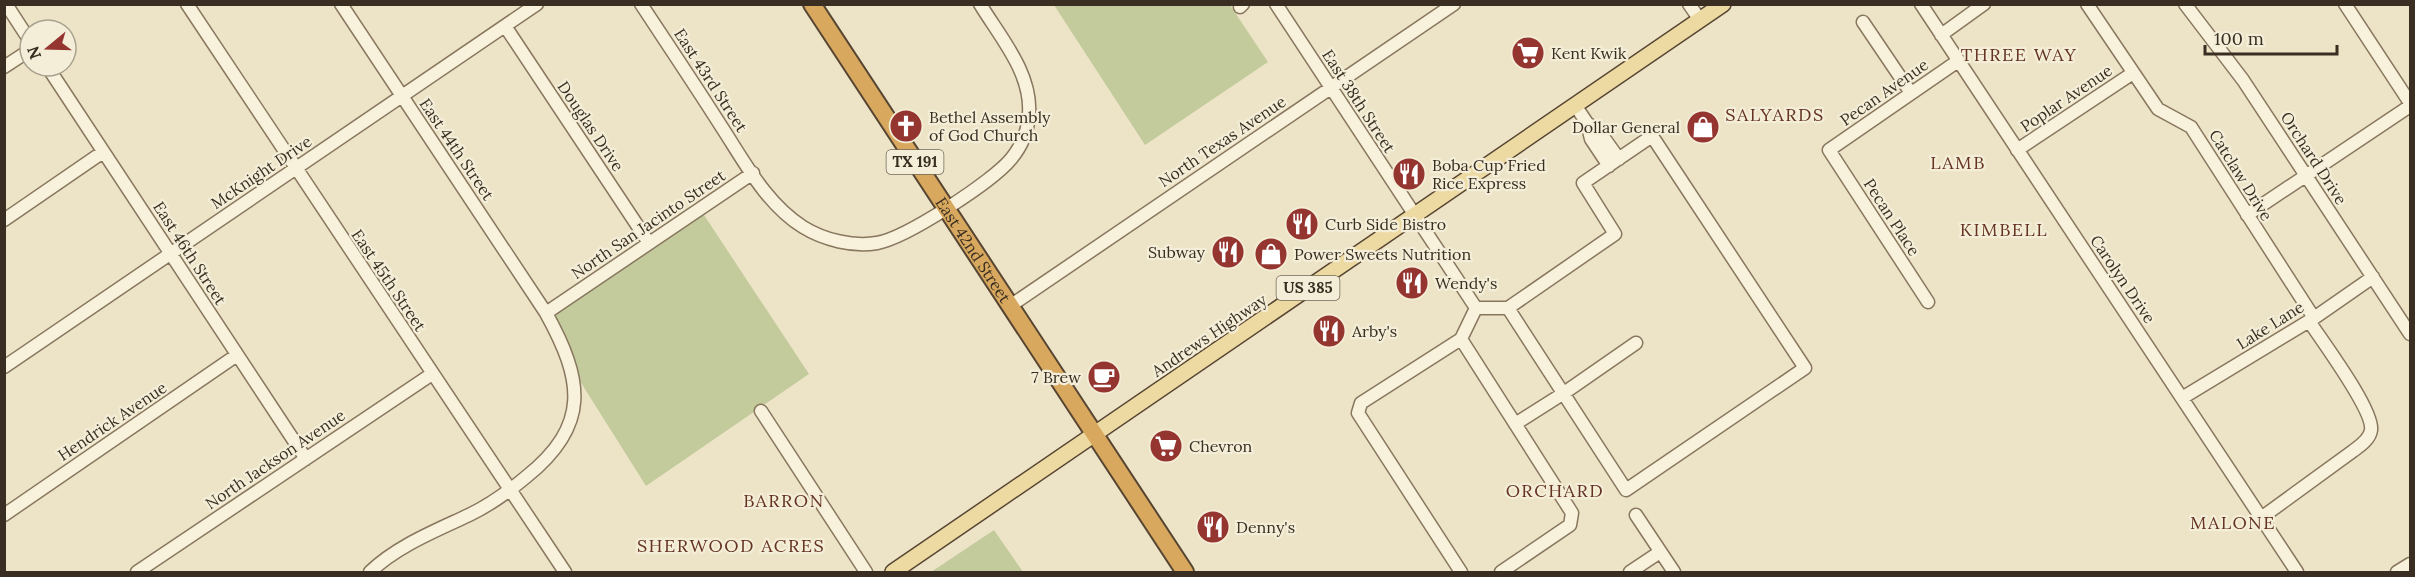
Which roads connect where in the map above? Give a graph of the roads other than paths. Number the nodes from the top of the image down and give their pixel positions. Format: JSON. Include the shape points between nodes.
{"nodes":[{"id":1,"x":6,"y":4,"type":"edge"},
{"id":2,"x":187,"y":4,"type":"edge"},
{"id":3,"x":341,"y":4,"type":"edge"},
{"id":4,"x":537,"y":4,"type":"edge"},
{"id":5,"x":641,"y":4,"type":"edge"},
{"id":6,"x":812,"y":4,"type":"edge"},
{"id":7,"x":980,"y":4,"type":"edge"},
{"id":8,"x":1276,"y":4,"type":"edge"},
{"id":9,"x":1454,"y":4,"type":"edge"},
{"id":10,"x":1689,"y":4,"type":"edge"},
{"id":11,"x":1723,"y":4,"type":"edge"},
{"id":12,"x":1921,"y":4,"type":"edge"},
{"id":13,"x":1984,"y":4,"type":"edge"},
{"id":14,"x":2087,"y":4,"type":"edge"},
{"id":15,"x":2185,"y":4,"type":"edge"},
{"id":16,"x":2345,"y":4,"type":"edge"},
{"id":17,"x":1700,"y":20,"type":"junction"},
{"id":18,"x":18,"y":22,"type":"edge"},
{"id":19,"x":1863,"y":22,"type":"dead end"},
{"id":20,"x":505,"y":26,"type":"junction"},
{"id":21,"x":1941,"y":35,"type":"junction"},
{"id":22,"x":18,"y":58,"type":"edge"},
{"id":23,"x":1958,"y":61,"type":"junction"},
{"id":24,"x":4,"y":67,"type":"edge"},
{"id":25,"x":2133,"y":73,"type":"junction"},
{"id":26,"x":54,"y":78,"type":"edge"},
{"id":27,"x":1330,"y":88,"type":"junction"},
{"id":28,"x":1911,"y":93,"type":"junction"},
{"id":29,"x":402,"y":96,"type":"junction"},
{"id":30,"x":2410,"y":104,"type":"edge"},
{"id":31,"x":1575,"y":105,"type":"junction"},
{"id":32,"x":1829,"y":150,"type":"joint"},
{"id":33,"x":2017,"y":150,"type":"junction"},
{"id":34,"x":104,"y":152,"type":"junction"},
{"id":35,"x":1614,"y":162,"type":"junction"},
{"id":36,"x":296,"y":168,"type":"junction"},
{"id":37,"x":753,"y":173,"type":"junction"},
{"id":38,"x":2306,"y":176,"type":"junction"},
{"id":39,"x":946,"y":208,"type":"junction"},
{"id":40,"x":2247,"y":215,"type":"junction"},
{"id":41,"x":1415,"y":216,"type":"junction"},
{"id":42,"x":4,"y":220,"type":"edge"},
{"id":43,"x":650,"y":243,"type":"junction"},
{"id":44,"x":170,"y":254,"type":"junction"},
{"id":45,"x":2373,"y":277,"type":"junction"},
{"id":46,"x":1928,"y":302,"type":"dead end"},
{"id":47,"x":1010,"y":306,"type":"junction"},
{"id":48,"x":1476,"y":308,"type":"junction"},
{"id":49,"x":1508,"y":308,"type":"junction"},
{"id":50,"x":546,"y":313,"type":"junction"},
{"id":51,"x":2311,"y":319,"type":"junction"},
{"id":52,"x":2410,"y":334,"type":"edge"},
{"id":53,"x":1461,"y":339,"type":"junction"},
{"id":54,"x":1636,"y":343,"type":"dead end"},
{"id":55,"x":237,"y":355,"type":"junction"},
{"id":56,"x":4,"y":367,"type":"edge"},
{"id":57,"x":432,"y":374,"type":"junction"},
{"id":58,"x":1564,"y":393,"type":"junction"},
{"id":59,"x":2182,"y":398,"type":"junction"},
{"id":60,"x":760,"y":411,"type":"dead end"},
{"id":61,"x":1515,"y":424,"type":"junction"},
{"id":62,"x":1094,"y":435,"type":"junction"},
{"id":63,"x":306,"y":459,"type":"junction"},
{"id":64,"x":510,"y":490,"type":"junction"},
{"id":65,"x":4,"y":515,"type":"edge"},
{"id":66,"x":1636,"y":515,"type":"dead end"},
{"id":67,"x":2261,"y":518,"type":"junction"},
{"id":68,"x":1660,"y":552,"type":"junction"},
{"id":69,"x":2410,"y":564,"type":"edge"},
{"id":70,"x":137,"y":573,"type":"edge"},
{"id":71,"x":370,"y":573,"type":"edge"},
{"id":72,"x":565,"y":573,"type":"edge"},
{"id":73,"x":866,"y":573,"type":"edge"},
{"id":74,"x":893,"y":573,"type":"edge"},
{"id":75,"x":1185,"y":573,"type":"edge"},
{"id":76,"x":1461,"y":573,"type":"edge"},
{"id":77,"x":1502,"y":573,"type":"edge"},
{"id":78,"x":1630,"y":573,"type":"edge"},
{"id":79,"x":1674,"y":573,"type":"edge"},
{"id":80,"x":2297,"y":573,"type":"edge"},
{"id":81,"x":2397,"y":573,"type":"edge"}],
"edges":[{"from":1,"to":18,"type":"street"},
{"from":2,"to":36,"type":"street","name":"East 45th Street"},
{"from":3,"to":29,"type":"street","name":"East 44th Street"},
{"from":4,"to":20,"type":"street","name":"McKnight Drive"},
{"from":5,"to":37,"type":"street","name":"East 43rd Street"},
{"from":6,"to":39,"type":"highway","name":"East 42nd Street","number":"TX 191"},
{"from":7,"to":39,"type":"street","via":[[1023,75],[1029,98],[1028,124],[1019,148],[1001,170]]},
{"from":8,"to":27,"type":"street","name":"East 38th Street"},
{"from":9,"to":27,"type":"street","name":"North Texas Avenue"},
{"from":10,"to":17,"type":"street"},
{"from":11,"to":17,"type":"main road","name":"Andrews Highway","number":"US 385"},
{"from":12,"to":21,"type":"street","name":"Carolyn Drive"},
{"from":13,"to":21,"type":"street"},
{"from":14,"to":25,"type":"street","name":"Catclaw Drive"},
{"from":15,"to":38,"type":"street","name":"Orchard Drive"},
{"from":16,"to":30,"type":"street"},
{"from":17,"to":31,"type":"main road","name":"Andrews Highway","number":"US 385"},
{"from":19,"to":28,"type":"street"},
{"from":20,"to":29,"type":"street","name":"McKnight Drive"},
{"from":20,"to":43,"type":"street","name":"Douglas Drive"},
{"from":21,"to":23,"type":"street","name":"Carolyn Drive"},
{"from":22,"to":24,"type":"street"},
{"from":23,"to":28,"type":"street","name":"Pecan Avenue"},
{"from":23,"to":33,"type":"street","name":"Carolyn Drive"},
{"from":25,"to":33,"type":"street","name":"Poplar Avenue"},
{"from":25,"to":40,"type":"street","name":"Catclaw Drive","via":[[2158,109],[2191,127]]},
{"from":26,"to":34,"type":"street","name":"East 46th Street"},
{"from":27,"to":41,"type":"street","name":"East 38th Street"},
{"from":27,"to":47,"type":"street","name":"North Texas Avenue"},
{"from":28,"to":32,"type":"street","name":"Pecan Avenue"},
{"from":29,"to":36,"type":"street","name":"McKnight Drive"},
{"from":29,"to":50,"type":"street","name":"East 44th Street"},
{"from":30,"to":38,"type":"street"},
{"from":31,"to":35,"type":"street","via":[[1587,123],[1591,139]]},
{"from":31,"to":41,"type":"main road","name":"Andrews Highway","number":"US 385"},
{"from":32,"to":46,"type":"street","name":"Pecan Place"},
{"from":33,"to":59,"type":"street","name":"Carolyn Drive"},
{"from":34,"to":42,"type":"street"},
{"from":34,"to":44,"type":"street","name":"East 46th Street"},
{"from":35,"to":49,"type":"street","via":[[1583,183],[1615,234]]},
{"from":35,"to":58,"type":"street","via":[[1652,136],[1805,368],[1626,490]]},
{"from":36,"to":44,"type":"street","name":"McKnight Drive"},
{"from":36,"to":57,"type":"street","name":"East 45th Street"},
{"from":37,"to":39,"type":"street","via":[[792,220],[818,234],[851,244],[897,237]]},
{"from":37,"to":43,"type":"street","name":"North San Jacinto Street"},
{"from":38,"to":40,"type":"street"},
{"from":38,"to":45,"type":"street","name":"Orchard Drive"},
{"from":39,"to":47,"type":"highway","name":"East 42nd Street","number":"TX 191"},
{"from":40,"to":51,"type":"street","name":"Catclaw Drive"},
{"from":41,"to":48,"type":"street","name":"East 38th Street"},
{"from":41,"to":62,"type":"main road","name":"Andrews Highway","number":"US 385"},
{"from":43,"to":50,"type":"street","name":"North San Jacinto Street"},
{"from":44,"to":55,"type":"street","name":"East 46th Street"},
{"from":44,"to":56,"type":"street","name":"McKnight Drive"},
{"from":45,"to":51,"type":"street","name":"Lake Lane"},
{"from":45,"to":52,"type":"street","name":"Orchard Drive"},
{"from":47,"to":62,"type":"highway","name":"East 42nd Street","number":"TX 191"},
{"from":48,"to":49,"type":"street"},
{"from":48,"to":53,"type":"street"},
{"from":49,"to":58,"type":"street"},
{"from":50,"to":64,"type":"street","via":[[571,366],[572,414],[561,443]]},
{"from":51,"to":59,"type":"street","name":"Lake Lane"},
{"from":51,"to":67,"type":"street","name":"Catclaw Drive","via":[[2363,404],[2371,430],[2353,452]]},
{"from":53,"to":61,"type":"street"},
{"from":53,"to":76,"type":"street","via":[[1361,403],[1358,413]]},
{"from":54,"to":58,"type":"street"},
{"from":55,"to":63,"type":"street","name":"East 46th Street"},
{"from":55,"to":65,"type":"street","name":"Hendrick Avenue"},
{"from":57,"to":63,"type":"street","name":"North Jackson Avenue"},
{"from":57,"to":64,"type":"street","name":"East 45th Street"},
{"from":58,"to":61,"type":"street"},
{"from":59,"to":67,"type":"street","name":"Carolyn Drive"},
{"from":60,"to":73,"type":"street"},
{"from":61,"to":77,"type":"street","via":[[1572,513],[1570,525]]},
{"from":62,"to":74,"type":"main road","name":"Andrews Highway","number":"US 385"},
{"from":62,"to":75,"type":"highway","number":"TX 191"},
{"from":63,"to":70,"type":"street","name":"North Jackson Avenue"},
{"from":64,"to":71,"type":"street","via":[[421,537]]},
{"from":64,"to":72,"type":"street","name":"East 45th Street"},
{"from":66,"to":68,"type":"street"},
{"from":67,"to":80,"type":"street","name":"Carolyn Drive"},
{"from":68,"to":78,"type":"street"},
{"from":68,"to":79,"type":"street"},
{"from":69,"to":81,"type":"street"}]}
